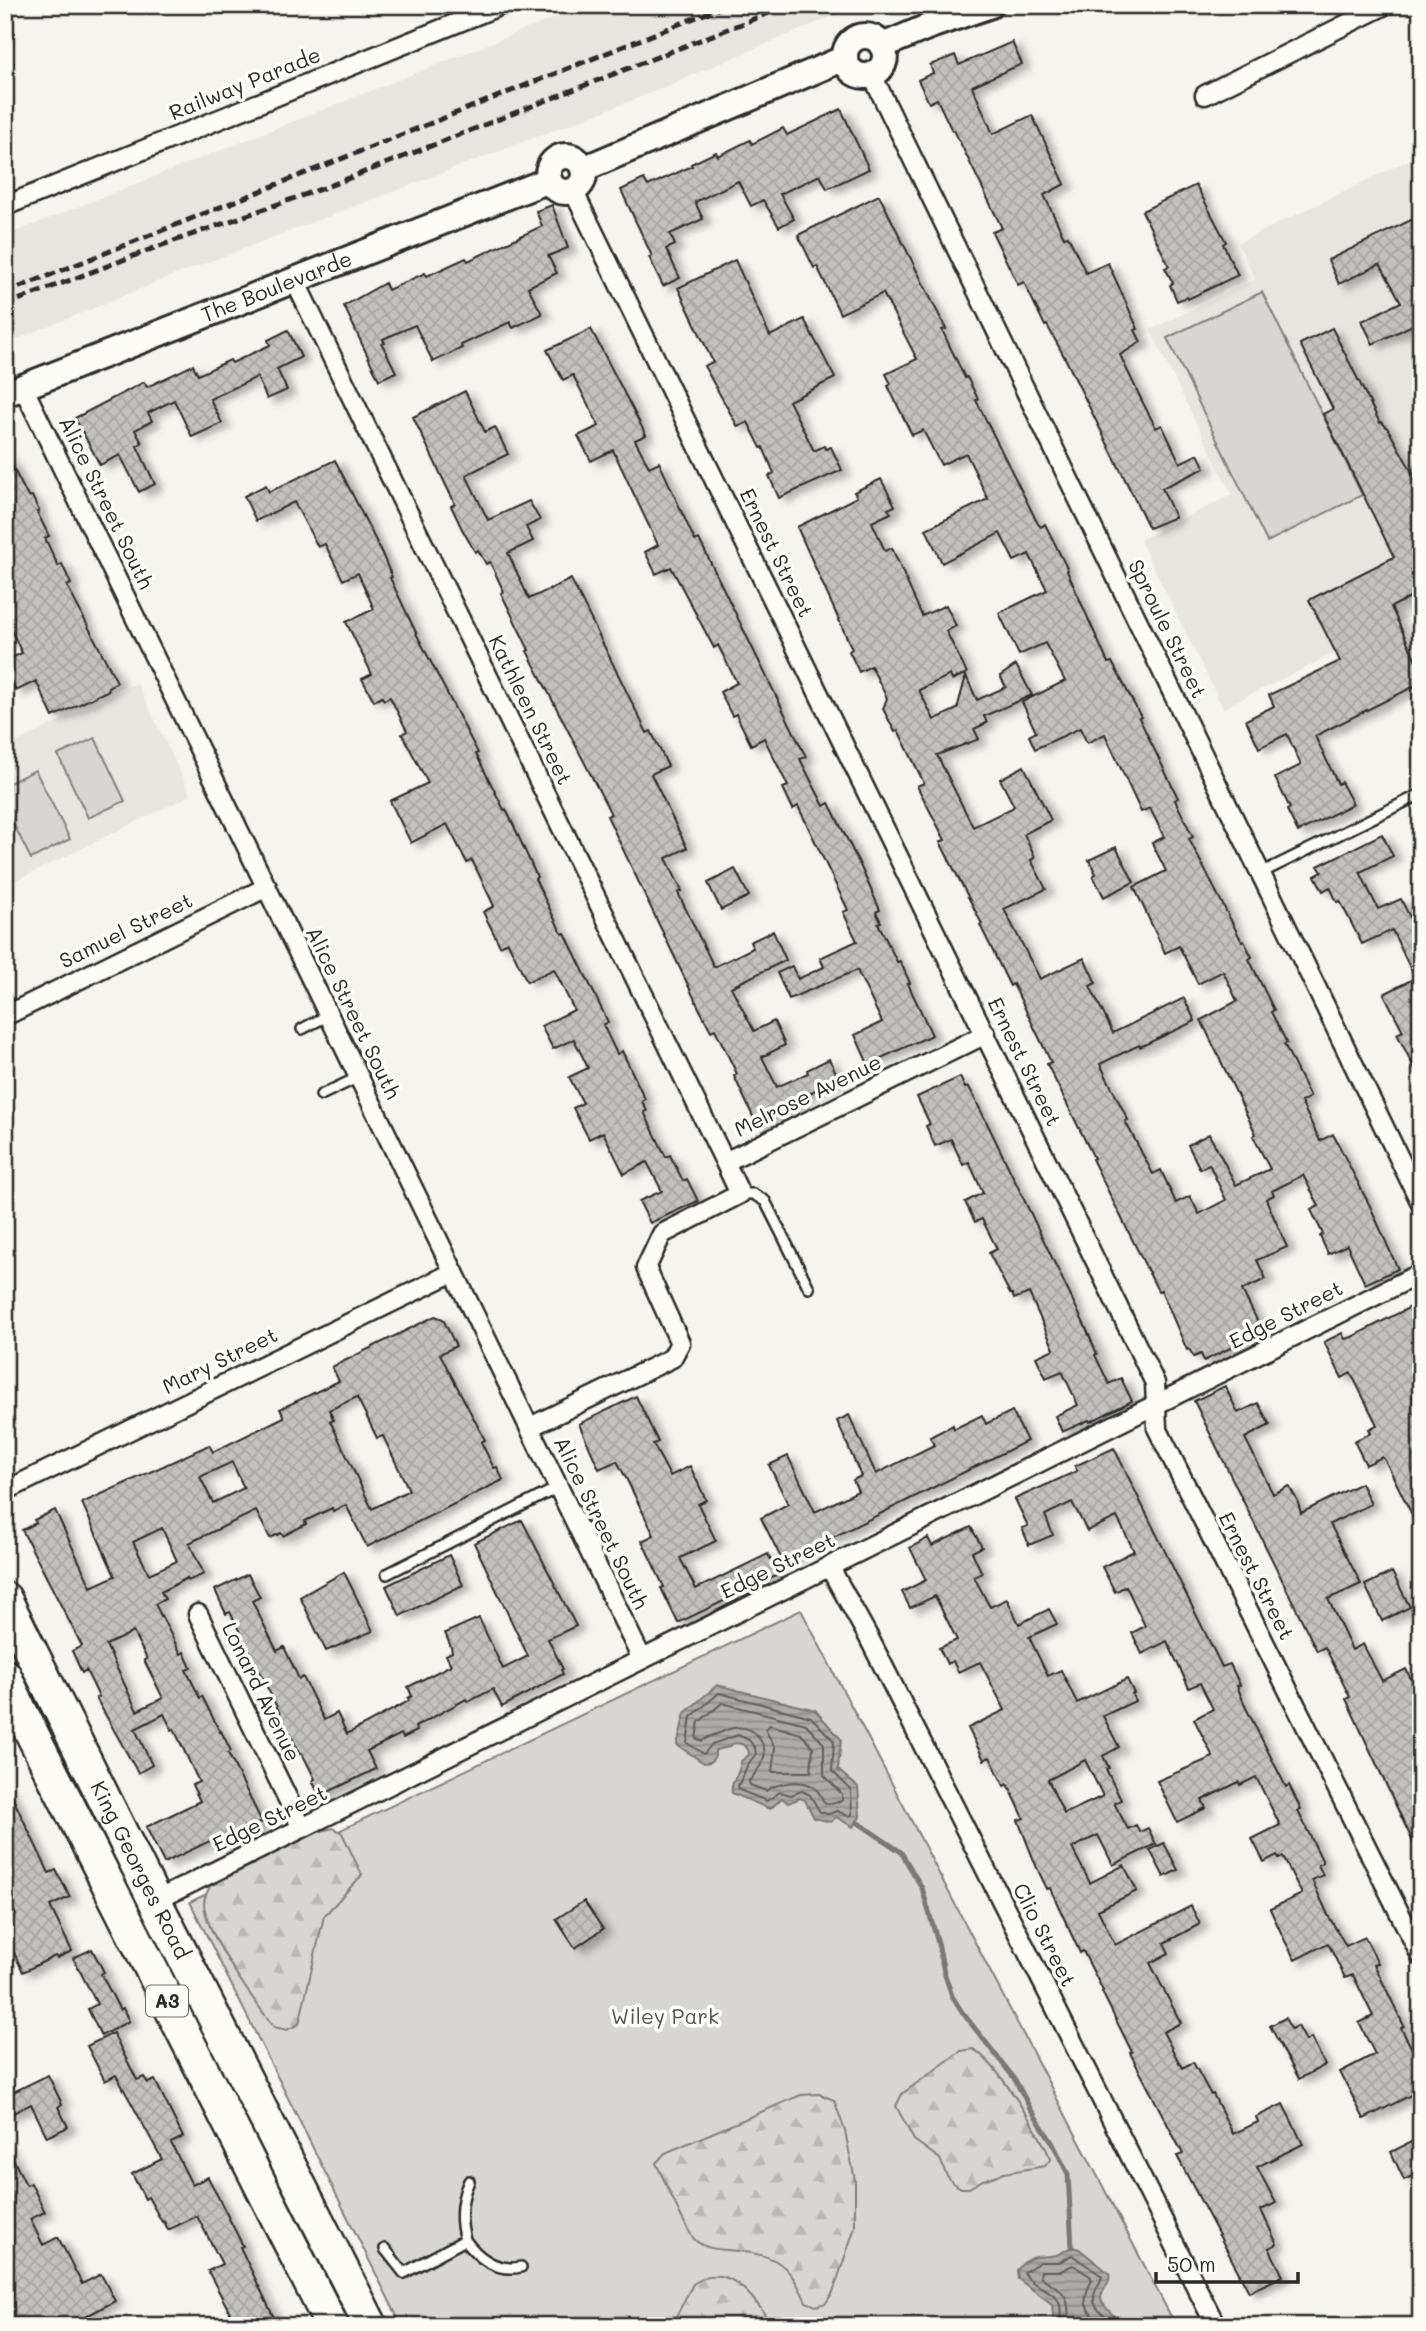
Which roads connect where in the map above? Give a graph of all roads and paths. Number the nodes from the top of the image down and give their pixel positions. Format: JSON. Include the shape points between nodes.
{"nodes":[{"id":1,"x":991,"y":5,"type":"edge"},
{"id":2,"x":1385,"y":5,"type":"edge"},
{"id":3,"x":489,"y":7,"type":"edge"},
{"id":4,"x":882,"y":46,"type":"junction"},
{"id":5,"x":845,"y":58,"type":"junction"},
{"id":6,"x":872,"y":75,"type":"junction"},
{"id":7,"x":1205,"y":95,"type":"dead end"},
{"id":8,"x":578,"y":179,"type":"junction"},
{"id":9,"x":5,"y":206,"type":"edge"},
{"id":10,"x":294,"y":279,"type":"junction"},
{"id":11,"x":14,"y":391,"type":"edge"},
{"id":12,"x":1421,"y":794,"type":"edge"},
{"id":13,"x":1261,"y":873,"type":"junction"},
{"id":14,"x":267,"y":887,"type":"junction"},
{"id":15,"x":5,"y":1016,"type":"edge"},
{"id":16,"x":330,"y":1016,"type":"junction"},
{"id":17,"x":302,"y":1029,"type":"dead end"},
{"id":18,"x":986,"y":1034,"type":"junction"},
{"id":19,"x":359,"y":1077,"type":"junction"},
{"id":20,"x":321,"y":1095,"type":"dead end"},
{"id":21,"x":725,"y":1162,"type":"junction"},
{"id":22,"x":740,"y":1194,"type":"junction"},
{"id":23,"x":1421,"y":1203,"type":"edge"},
{"id":24,"x":454,"y":1272,"type":"junction"},
{"id":25,"x":1421,"y":1273,"type":"edge"},
{"id":26,"x":808,"y":1288,"type":"dead end"},
{"id":27,"x":1156,"y":1405,"type":"junction"},
{"id":28,"x":530,"y":1427,"type":"junction"},
{"id":29,"x":559,"y":1487,"type":"junction"},
{"id":30,"x":5,"y":1491,"type":"edge"},
{"id":31,"x":830,"y":1566,"type":"junction"},
{"id":32,"x":387,"y":1574,"type":"dead end"},
{"id":33,"x":5,"y":1599,"type":"edge"},
{"id":34,"x":198,"y":1614,"type":"dead end"},
{"id":35,"x":642,"y":1659,"type":"junction"},
{"id":36,"x":5,"y":1676,"type":"edge"},
{"id":37,"x":13,"y":1713,"type":"edge"},
{"id":38,"x":302,"y":1828,"type":"junction"},
{"id":39,"x":155,"y":1901,"type":"junction"},
{"id":40,"x":1421,"y":1956,"type":"edge"},
{"id":41,"x":469,"y":2180,"type":"dead end"},
{"id":42,"x":465,"y":2240,"type":"junction"},
{"id":43,"x":384,"y":2249,"type":"dead end"},
{"id":44,"x":521,"y":2267,"type":"dead end"},
{"id":45,"x":332,"y":2326,"type":"edge"},
{"id":46,"x":371,"y":2326,"type":"edge"},
{"id":47,"x":1216,"y":2326,"type":"edge"}],
"edges":[{"from":1,"to":4,"type":"street"},
{"from":2,"to":7,"type":"street"},
{"from":3,"to":9,"type":"street","name":"Railway Parade"},
{"from":4,"to":5,"type":"street","via":[[872,38],[858,38],[848,46]]},
{"from":4,"to":6,"type":"street","via":[[884,63]]},
{"from":5,"to":6,"type":"street","via":[[854,73]]},
{"from":5,"to":8,"type":"street"},
{"from":6,"to":13,"type":"street","name":"Sproule Street"},
{"from":8,"to":10,"type":"street","name":"The Boulevarde","via":[[581,163],[561,157],[549,169],[549,180]]},
{"from":8,"to":18,"type":"street","name":"Ernest Street"},
{"from":10,"to":11,"type":"street","name":"The Boulevarde"},
{"from":10,"to":21,"type":"street","name":"Kathleen Street"},
{"from":11,"to":14,"type":"street","name":"Alice Street South"},
{"from":12,"to":13,"type":"lane"},
{"from":13,"to":23,"type":"street","name":"Sproule Street"},
{"from":14,"to":15,"type":"street","name":"Samuel Street"},
{"from":14,"to":16,"type":"street","name":"Alice Street South"},
{"from":16,"to":17,"type":"lane"},
{"from":16,"to":19,"type":"street","name":"Alice Street South"},
{"from":18,"to":21,"type":"street","name":"Melrose Avenue"},
{"from":18,"to":27,"type":"street","name":"Ernest Street","via":[[1154,1383]]},
{"from":19,"to":20,"type":"lane"},
{"from":19,"to":24,"type":"street","name":"Alice Street South"},
{"from":21,"to":22,"type":"street","name":"Melrose Avenue"},
{"from":22,"to":26,"type":"lane","via":[[753,1194],[765,1202]]},
{"from":22,"to":28,"type":"street","via":[[662,1234],[646,1268],[680,1343],[672,1358]]},
{"from":24,"to":28,"type":"street","name":"Alice Street South"},
{"from":24,"to":30,"type":"street","name":"Mary Street"},
{"from":25,"to":27,"type":"street","name":"Edge Street"},
{"from":27,"to":31,"type":"street","name":"Edge Street"},
{"from":27,"to":40,"type":"street","name":"Ernest Street","via":[[1157,1428]]},
{"from":28,"to":29,"type":"street","name":"Alice Street South"},
{"from":29,"to":32,"type":"lane"},
{"from":29,"to":35,"type":"street","name":"Alice Street South"},
{"from":31,"to":35,"type":"street","name":"Edge Street"},
{"from":31,"to":47,"type":"street","name":"Clio Street"},
{"from":33,"to":39,"type":"highway","name":"King Georges Road","number":"A3"},
{"from":34,"to":38,"type":"street","name":"Lonard Avenue"},
{"from":35,"to":38,"type":"street","name":"Edge Street"},
{"from":36,"to":37,"type":"highway","name":"King Georges Road","number":"A3"},
{"from":37,"to":45,"type":"highway","name":"King Georges Road","number":"A3"},
{"from":38,"to":39,"type":"street","name":"Edge Street"},
{"from":39,"to":46,"type":"highway","name":"King Georges Road","number":"A3"},
{"from":41,"to":42,"type":"lane","via":[[461,2206]]},
{"from":42,"to":43,"type":"lane","via":[[404,2273]]},
{"from":42,"to":44,"type":"lane","via":[[489,2263],[506,2270]]}]}
